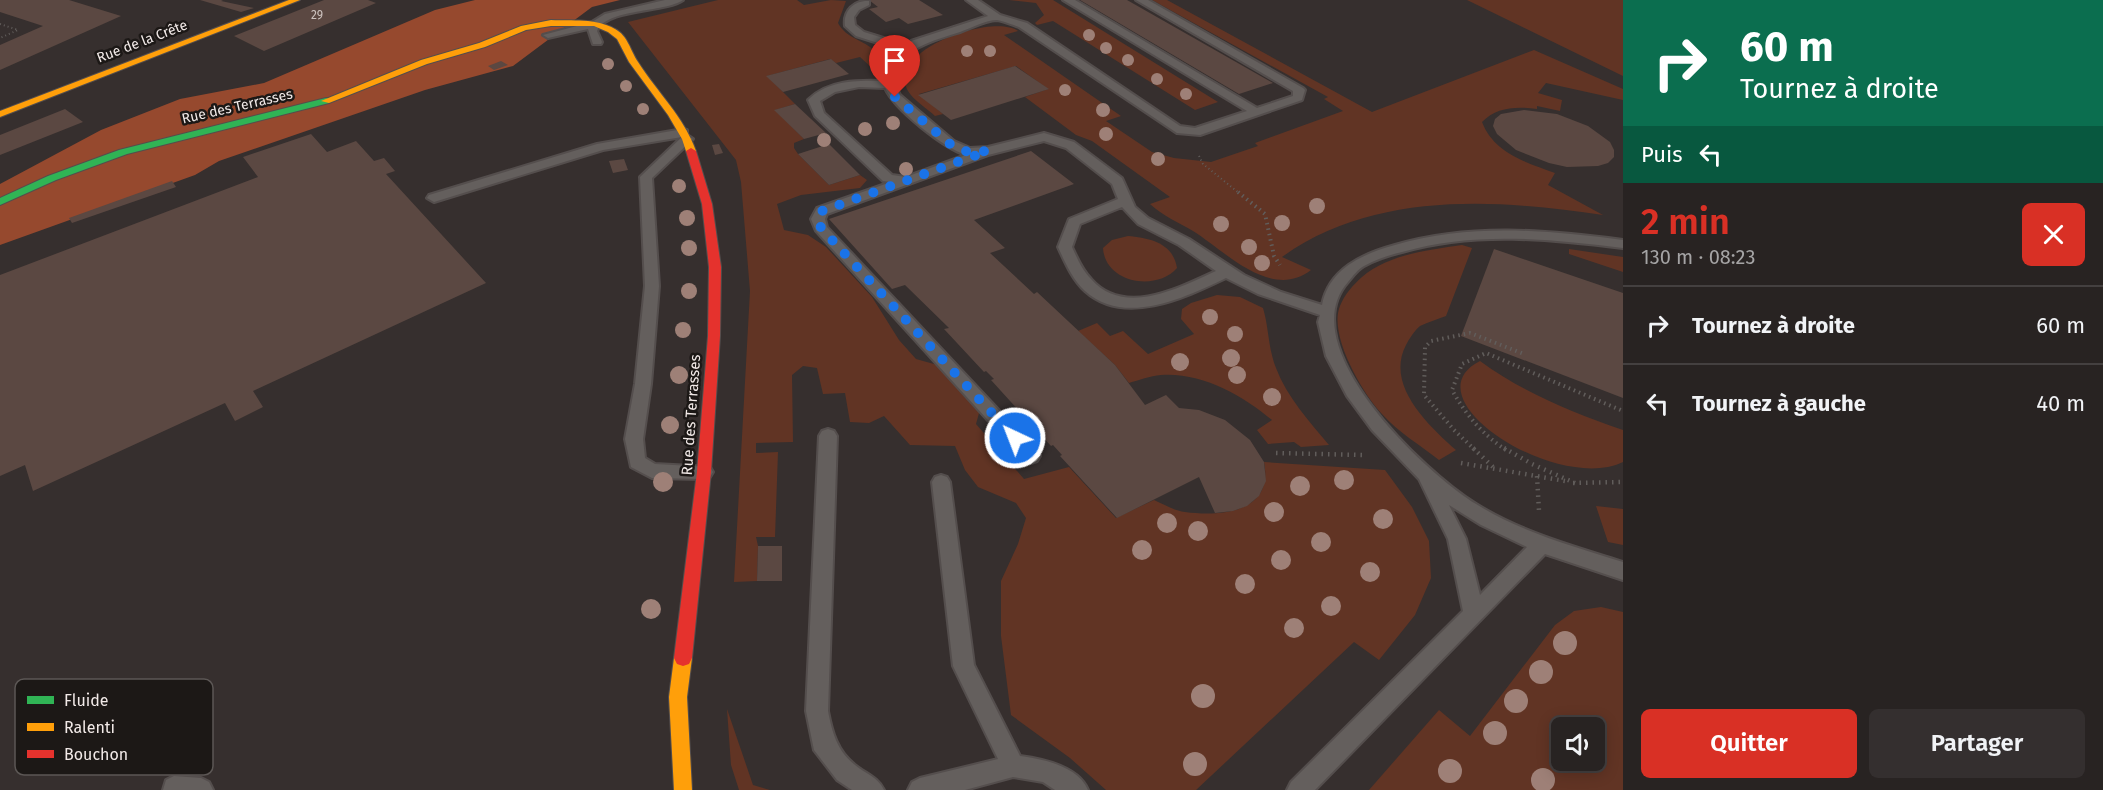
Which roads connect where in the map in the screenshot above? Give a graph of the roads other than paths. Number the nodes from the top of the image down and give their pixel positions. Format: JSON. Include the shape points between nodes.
{"nodes":[{"id":1,"x":296,"y":0,"type":"edge"},
{"id":2,"x":678,"y":0,"type":"edge"},
{"id":3,"x":971,"y":0,"type":"edge"},
{"id":4,"x":1068,"y":0,"type":"edge"},
{"id":5,"x":1141,"y":0,"type":"edge"},
{"id":6,"x":866,"y":3,"type":"dead end"},
{"id":7,"x":996,"y":17,"type":"junction"},
{"id":8,"x":595,"y":24,"type":"junction"},
{"id":9,"x":548,"y":35,"type":"junction"},
{"id":10,"x":482,"y":45,"type":"junction"},
{"id":11,"x":606,"y":47,"type":"junction"},
{"id":12,"x":907,"y":49,"type":"junction"},
{"id":13,"x":633,"y":62,"type":"junction"},
{"id":14,"x":889,"y":85,"type":"junction"},
{"id":15,"x":1258,"y":113,"type":"junction"},
{"id":16,"x":0,"y":114,"type":"edge"},
{"id":17,"x":685,"y":136,"type":"junction"},
{"id":18,"x":988,"y":151,"type":"junction"},
{"id":19,"x":907,"y":181,"type":"junction"},
{"id":20,"x":434,"y":198,"type":"dead end"},
{"id":21,"x":1125,"y":201,"type":"junction"},
{"id":22,"x":0,"y":202,"type":"edge"},
{"id":23,"x":1623,"y":244,"type":"edge"},
{"id":24,"x":1227,"y":272,"type":"junction"},
{"id":25,"x":1326,"y":312,"type":"junction"},
{"id":26,"x":828,"y":436,"type":"dead end"},
{"id":27,"x":1031,"y":456,"type":"dead end"},
{"id":28,"x":1423,"y":471,"type":"junction"},
{"id":29,"x":704,"y":472,"type":"junction"},
{"id":30,"x":941,"y":482,"type":"dead end"},
{"id":31,"x":1542,"y":545,"type":"junction"},
{"id":32,"x":1623,"y":571,"type":"edge"},
{"id":33,"x":1474,"y":614,"type":"junction"},
{"id":34,"x":1012,"y":766,"type":"junction"},
{"id":35,"x":174,"y":788,"type":"dead end"},
{"id":36,"x":201,"y":790,"type":"edge"},
{"id":37,"x":683,"y":790,"type":"edge"},
{"id":38,"x":872,"y":790,"type":"edge"},
{"id":39,"x":920,"y":790,"type":"edge"},
{"id":40,"x":1076,"y":790,"type":"edge"},
{"id":41,"x":1299,"y":790,"type":"edge"}],
"edges":[{"from":1,"to":16,"type":"street","name":"Rue de la Crête"},
{"from":2,"to":8,"type":"lane","via":[[609,16]]},
{"from":3,"to":7,"type":"lane"},
{"from":4,"to":15,"type":"lane"},
{"from":5,"to":15,"type":"lane","via":[[1299,90],[1298,98]]},
{"from":6,"to":12,"type":"lane","via":[[855,8],[849,17],[850,26],[860,34]]},
{"from":7,"to":12,"type":"lane","via":[[945,32]]},
{"from":7,"to":15,"type":"lane","via":[[1023,25],[1177,129],[1196,132]]},
{"from":8,"to":9,"type":"lane"},
{"from":8,"to":10,"type":"street","name":"Rue des Terrasses","via":[[551,23],[524,28]]},
{"from":8,"to":11,"type":"lane","via":[[592,32]]},
{"from":8,"to":13,"type":"street","name":"Rue des Terrasses","via":[[621,38]]},
{"from":9,"to":10,"type":"street","name":"Rue des Terrasses"},
{"from":9,"to":11,"type":"street","name":"Rue des Terrasses","via":[[575,36]]},
{"from":10,"to":22,"type":"street","name":"Rue des Terrasses","via":[[424,62],[336,98],[123,152]]},
{"from":11,"to":13,"type":"street","name":"Rue des Terrasses"},
{"from":12,"to":14,"type":"lane","via":[[890,71]]},
{"from":13,"to":17,"type":"street","name":"Rue des Terrasses"},
{"from":14,"to":18,"type":"lane","via":[[895,97],[950,144],[968,152]]},
{"from":14,"to":19,"type":"lane","via":[[856,83],[827,89],[814,100],[819,114],[888,178]]},
{"from":17,"to":20,"type":"lane","via":[[601,147]]},
{"from":17,"to":29,"type":"street","name":"Rue des Terrasses","via":[[707,204],[715,267]]},
{"from":17,"to":29,"type":"lane","via":[[646,177],[652,286],[634,440],[637,462],[652,471]]},
{"from":18,"to":19,"type":"lane"},
{"from":18,"to":21,"type":"lane","via":[[1044,137],[1056,139],[1070,145],[1116,181],[1122,187]]},
{"from":19,"to":27,"type":"lane","via":[[822,211],[818,219],[821,228]]},
{"from":21,"to":24,"type":"lane","via":[[1132,213],[1154,229],[1178,238]]},
{"from":21,"to":24,"type":"lane","via":[[1074,222],[1065,247],[1077,273],[1096,293],[1126,303],[1170,298]]},
{"from":23,"to":25,"type":"lane","via":[[1532,234],[1438,238],[1357,263],[1331,290]]},
{"from":24,"to":25,"type":"lane","via":[[1288,300]]},
{"from":25,"to":28,"type":"lane","via":[[1330,345],[1351,390],[1394,443]]},
{"from":26,"to":38,"type":"lane","via":[[817,711],[822,742],[844,772]]},
{"from":28,"to":31,"type":"lane","via":[[1456,501],[1483,518]]},
{"from":28,"to":33,"type":"lane","via":[[1457,539]]},
{"from":29,"to":37,"type":"street","name":"Rue des Terrasses","via":[[678,697]]},
{"from":30,"to":34,"type":"lane","via":[[964,666]]},
{"from":31,"to":32,"type":"lane"},
{"from":31,"to":33,"type":"lane"},
{"from":33,"to":41,"type":"lane"},
{"from":34,"to":39,"type":"lane"},
{"from":34,"to":40,"type":"lane","via":[[1047,771]]},
{"from":35,"to":36,"type":"lane"}]}
